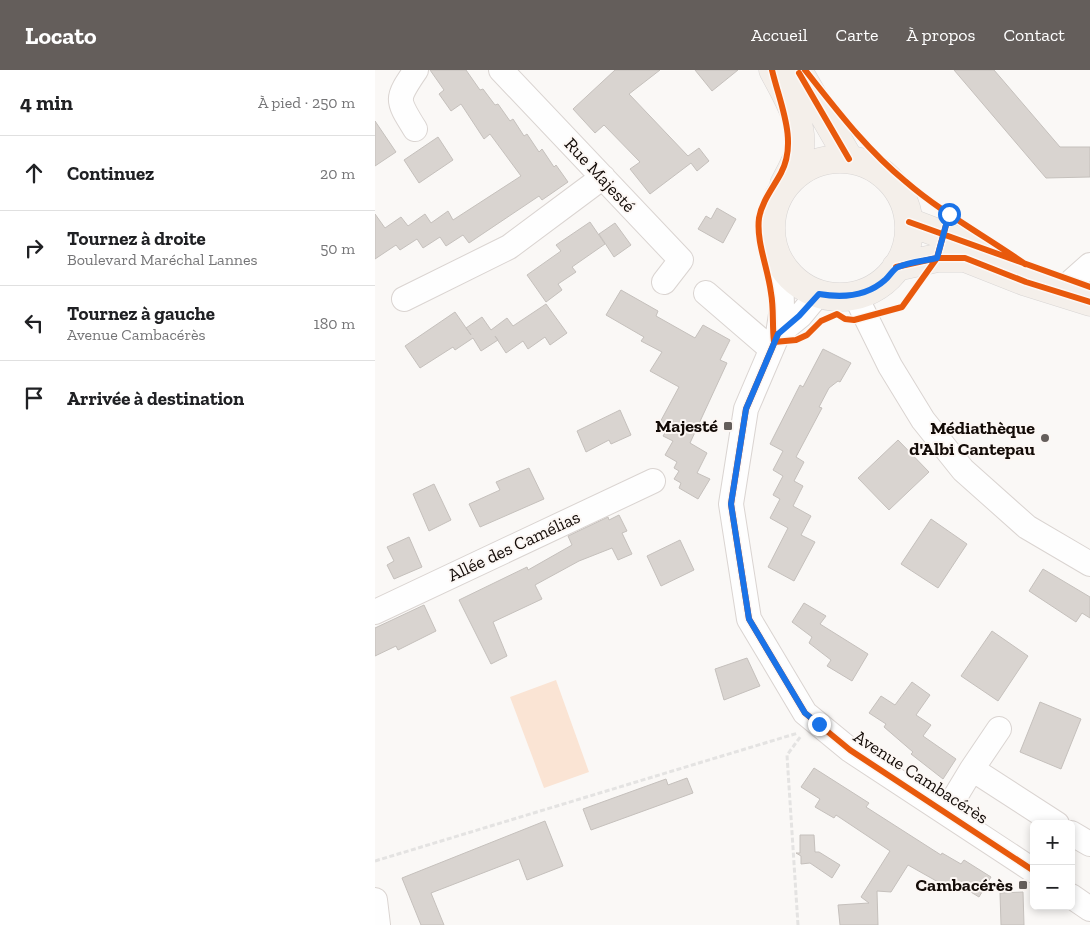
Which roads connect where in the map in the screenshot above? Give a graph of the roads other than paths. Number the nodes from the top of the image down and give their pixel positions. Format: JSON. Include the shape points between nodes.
{"nodes":[{"id":1,"x":416,"y":70,"type":"edge"},
{"id":2,"x":501,"y":70,"type":"edge"},
{"id":3,"x":773,"y":70,"type":"edge"},
{"id":4,"x":798,"y":70,"type":"edge"},
{"id":5,"x":415,"y":129,"type":"dead end"},
{"id":6,"x":849,"y":160,"type":"junction"},
{"id":7,"x":603,"y":177,"type":"junction"},
{"id":8,"x":780,"y":192,"type":"junction"},
{"id":9,"x":909,"y":222,"type":"junction"},
{"id":10,"x":781,"y":265,"type":"junction"},
{"id":11,"x":896,"y":267,"type":"junction"},
{"id":12,"x":1084,"y":278,"type":"edge"},
{"id":13,"x":664,"y":282,"type":"dead end"},
{"id":14,"x":706,"y":293,"type":"dead end"},
{"id":15,"x":819,"y":294,"type":"junction"},
{"id":16,"x":855,"y":295,"type":"junction"},
{"id":17,"x":404,"y":299,"type":"dead end"},
{"id":18,"x":1090,"y":302,"type":"edge"},
{"id":19,"x":774,"y":342,"type":"junction"},
{"id":20,"x":653,"y":481,"type":"dead end"},
{"id":21,"x":1090,"y":564,"type":"edge"},
{"id":22,"x":375,"y":612,"type":"edge"},
{"id":23,"x":999,"y":729,"type":"dead end"},
{"id":24,"x":972,"y":769,"type":"junction"},
{"id":25,"x":946,"y":812,"type":"junction"},
{"id":26,"x":1051,"y":820,"type":"edge"},
{"id":27,"x":1075,"y":835,"type":"edge"},
{"id":28,"x":1090,"y":844,"type":"edge"},
{"id":29,"x":1030,"y":868,"type":"edge"},
{"id":30,"x":1075,"y":899,"type":"edge"},
{"id":31,"x":375,"y":900,"type":"edge"},
{"id":32,"x":1090,"y":909,"type":"edge"},
{"id":33,"x":378,"y":925,"type":"edge"}],
"edges":[{"from":1,"to":5,"type":"street","via":[[401,93],[400,106]]},
{"from":2,"to":7,"type":"street","name":"Rue Majesté"},
{"from":3,"to":8,"type":"main road","via":[[797,121],[800,136],[799,154]]},
{"from":4,"to":6,"type":"main road"},
{"from":6,"to":8,"type":"main road","via":[[829,160],[809,166]]},
{"from":6,"to":9,"type":"main road","via":[[871,166],[890,180],[903,200]]},
{"from":7,"to":13,"type":"street","name":"Rue Majesté","via":[[681,260]]},
{"from":7,"to":17,"type":"street","via":[[509,247]]},
{"from":8,"to":10,"type":"main road","via":[[771,228],[773,247]]},
{"from":9,"to":11,"type":"main road","via":[[904,253]]},
{"from":9,"to":12,"type":"main road"},
{"from":10,"to":15,"type":"main road","via":[[804,287]]},
{"from":10,"to":19,"type":"street","name":"Avenue Cambacérès","via":[[782,308]]},
{"from":11,"to":16,"type":"main road","via":[[871,290]]},
{"from":11,"to":18,"type":"main road","via":[[937,258],[965,258]]},
{"from":14,"to":19,"type":"street"},
{"from":15,"to":16,"type":"main road"},
{"from":15,"to":19,"type":"street","name":"Avenue Cambacérès"},
{"from":16,"to":21,"type":"street","via":[[890,366],[923,420],[963,470],[1027,527]]},
{"from":19,"to":25,"type":"street","name":"Avenue Cambacérès","via":[[746,409],[731,504],[749,619],[805,713],[850,750]]},
{"from":20,"to":22,"type":"street","name":"Allée des Camélias"},
{"from":23,"to":24,"type":"street"},
{"from":24,"to":25,"type":"street"},
{"from":24,"to":26,"type":"street"},
{"from":25,"to":29,"type":"street","name":"Avenue Cambacérès"},
{"from":27,"to":28,"type":"street"},
{"from":30,"to":32,"type":"street"},
{"from":31,"to":33,"type":"street"}]}
